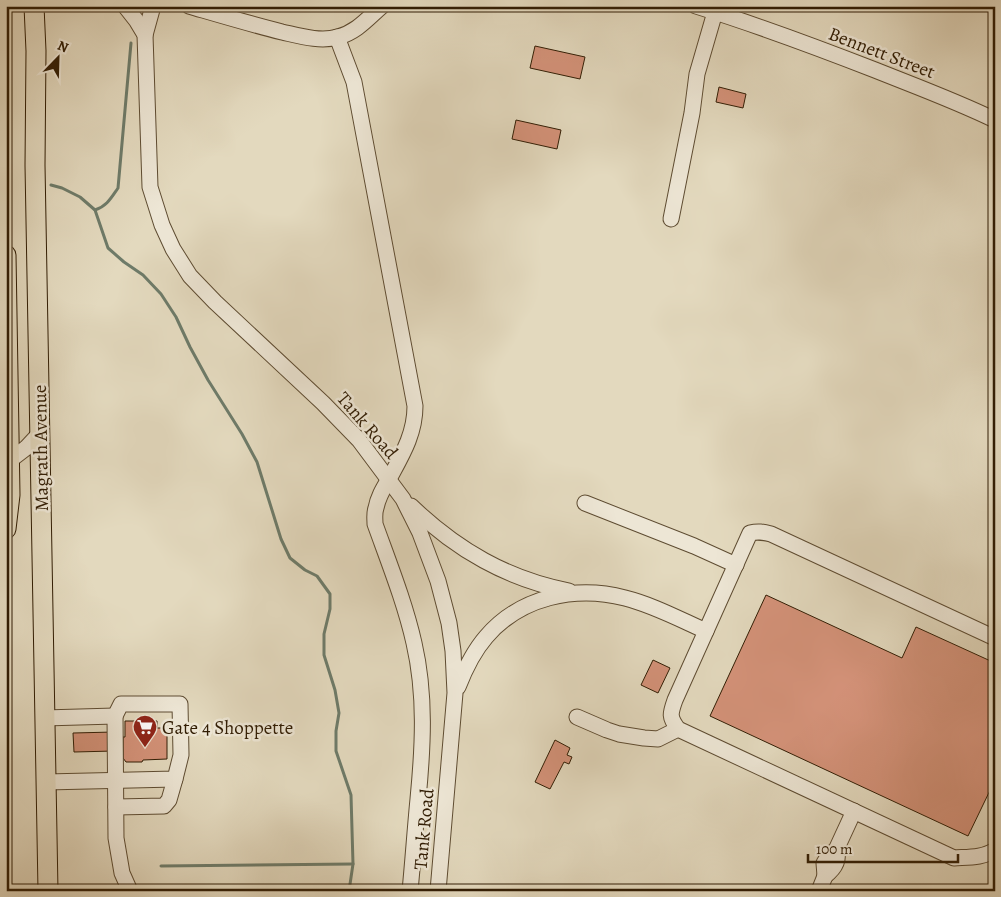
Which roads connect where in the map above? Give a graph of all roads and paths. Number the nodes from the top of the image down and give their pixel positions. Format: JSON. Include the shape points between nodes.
{"nodes":[{"id":1,"x":34,"y":6,"type":"edge"},
{"id":2,"x":125,"y":6,"type":"edge"},
{"id":3,"x":154,"y":6,"type":"edge"},
{"id":4,"x":189,"y":6,"type":"edge"},
{"id":5,"x":382,"y":6,"type":"edge"},
{"id":6,"x":696,"y":6,"type":"edge"},
{"id":7,"x":715,"y":12,"type":"junction"},
{"id":8,"x":145,"y":35,"type":"junction"},
{"id":9,"x":337,"y":37,"type":"junction"},
{"id":10,"x":995,"y":120,"type":"edge"},
{"id":11,"x":671,"y":219,"type":"dead end"},
{"id":12,"x":6,"y":255,"type":"edge"},
{"id":13,"x":40,"y":433,"type":"junction"},
{"id":14,"x":8,"y":461,"type":"edge"},
{"id":15,"x":389,"y":478,"type":"junction"},
{"id":16,"x":403,"y":499,"type":"junction"},
{"id":17,"x":585,"y":503,"type":"dead end"},
{"id":18,"x":6,"y":529,"type":"edge"},
{"id":19,"x":736,"y":565,"type":"junction"},
{"id":20,"x":578,"y":592,"type":"junction"},
{"id":21,"x":706,"y":631,"type":"junction"},
{"id":22,"x":995,"y":638,"type":"edge"},
{"id":23,"x":455,"y":693,"type":"junction"},
{"id":24,"x":115,"y":716,"type":"junction"},
{"id":25,"x":577,"y":717,"type":"dead end"},
{"id":26,"x":44,"y":718,"type":"junction"},
{"id":27,"x":678,"y":730,"type":"junction"},
{"id":28,"x":175,"y":778,"type":"junction"},
{"id":29,"x":116,"y":780,"type":"junction"},
{"id":30,"x":46,"y":782,"type":"junction"},
{"id":31,"x":116,"y":807,"type":"junction"},
{"id":32,"x":854,"y":811,"type":"junction"},
{"id":33,"x":995,"y":850,"type":"edge"},
{"id":34,"x":48,"y":891,"type":"edge"},
{"id":35,"x":130,"y":891,"type":"edge"},
{"id":36,"x":410,"y":891,"type":"edge"},
{"id":37,"x":438,"y":891,"type":"edge"},
{"id":38,"x":819,"y":891,"type":"edge"}],
"edges":[{"from":1,"to":13,"type":"main road","name":"Magrath Avenue"},
{"from":2,"to":8,"type":"street"},
{"from":3,"to":8,"type":"street","name":"Tank Road"},
{"from":4,"to":9,"type":"street","via":[[303,36]]},
{"from":5,"to":9,"type":"street","via":[[359,27]]},
{"from":6,"to":7,"type":"street","name":"Bennett Street"},
{"from":7,"to":10,"type":"street","name":"Bennett Street","via":[[849,60]]},
{"from":7,"to":11,"type":"street","via":[[697,74]]},
{"from":8,"to":15,"type":"street","name":"Tank Road","via":[[150,187],[173,249],[203,290],[323,403],[359,440]]},
{"from":9,"to":15,"type":"street","via":[[354,82],[416,406],[411,435]]},
{"from":12,"to":14,"type":"main road"},
{"from":13,"to":14,"type":"street"},
{"from":13,"to":26,"type":"main road","name":"Magrath Avenue"},
{"from":14,"to":18,"type":"main road","via":[[10,495]]},
{"from":15,"to":16,"type":"street","name":"Tank Road"},
{"from":15,"to":36,"type":"street","via":[[378,497],[375,524],[414,643],[422,709],[423,737]]},
{"from":16,"to":20,"type":"street","via":[[446,536],[483,560],[518,577]]},
{"from":16,"to":23,"type":"street","name":"Tank Road","via":[[438,581],[449,623]]},
{"from":17,"to":19,"type":"street"},
{"from":19,"to":21,"type":"street"},
{"from":19,"to":22,"type":"street","via":[[750,534],[771,534]]},
{"from":20,"to":21,"type":"street","via":[[624,598]]},
{"from":20,"to":23,"type":"street","via":[[535,603],[507,618],[477,648]]},
{"from":21,"to":27,"type":"street","via":[[670,712]]},
{"from":23,"to":37,"type":"street","name":"Tank Road"},
{"from":24,"to":26,"type":"street"},
{"from":24,"to":28,"type":"street","via":[[121,704],[180,704],[181,755]]},
{"from":24,"to":29,"type":"street"},
{"from":25,"to":27,"type":"street","via":[[619,734],[644,738],[658,739]]},
{"from":26,"to":30,"type":"main road","name":"Magrath Avenue"},
{"from":27,"to":32,"type":"street"},
{"from":28,"to":29,"type":"street"},
{"from":28,"to":31,"type":"street","via":[[170,800],[164,806]]},
{"from":29,"to":30,"type":"street"},
{"from":29,"to":31,"type":"street"},
{"from":30,"to":34,"type":"main road","name":"Magrath Avenue"},
{"from":31,"to":35,"type":"street","via":[[118,849],[122,873]]},
{"from":32,"to":33,"type":"street","via":[[954,858],[980,856]]},
{"from":32,"to":38,"type":"street","via":[[836,850],[829,854],[824,864],[826,876]]}]}
